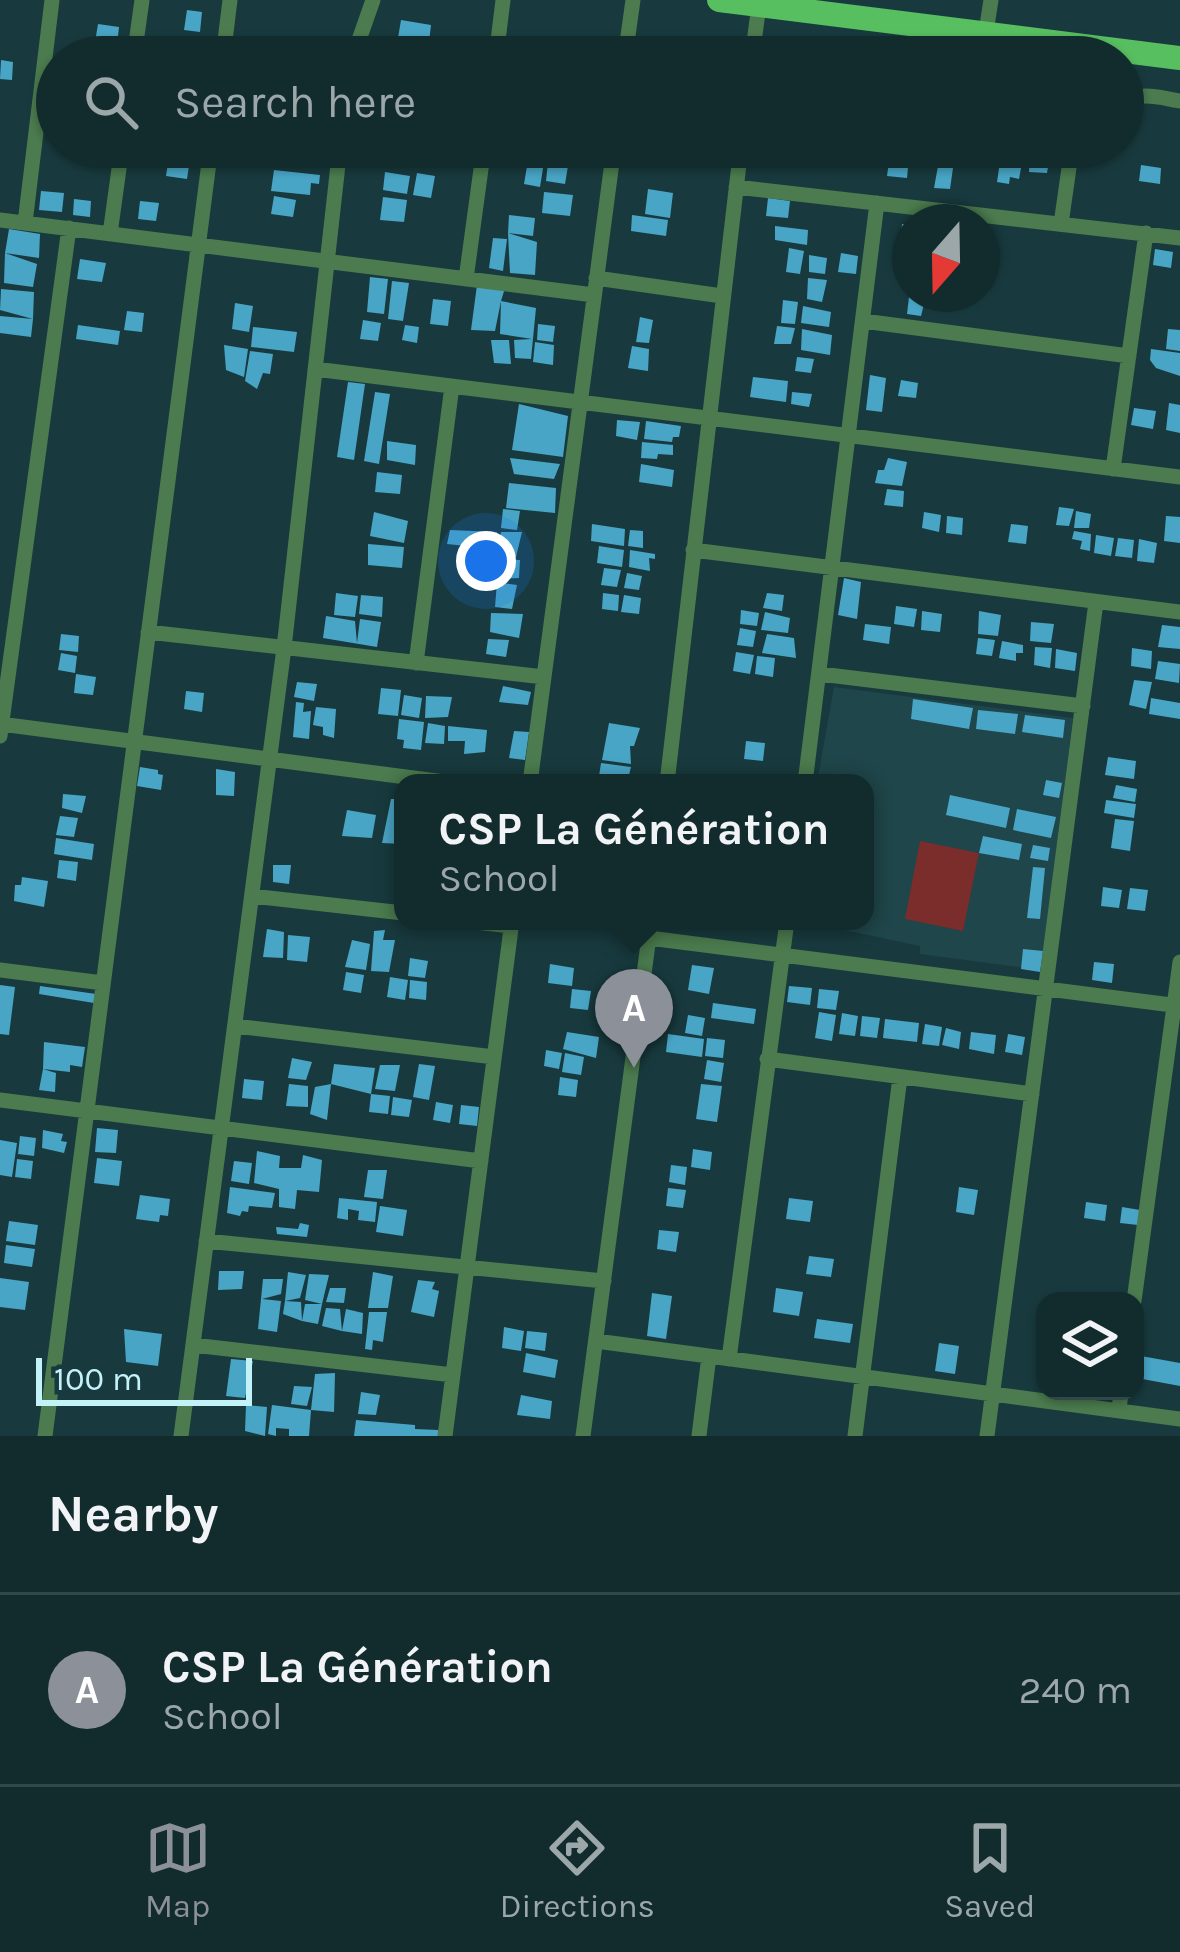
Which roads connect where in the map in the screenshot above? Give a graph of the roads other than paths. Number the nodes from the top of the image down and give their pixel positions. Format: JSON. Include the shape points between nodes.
{"nodes":[{"id":1,"x":52,"y":0,"type":"edge"},
{"id":2,"x":142,"y":0,"type":"edge"},
{"id":3,"x":230,"y":0,"type":"edge"},
{"id":4,"x":373,"y":0,"type":"edge"},
{"id":5,"x":503,"y":0,"type":"edge"},
{"id":6,"x":633,"y":0,"type":"edge"},
{"id":7,"x":719,"y":0,"type":"edge"},
{"id":8,"x":991,"y":0,"type":"edge"},
{"id":9,"x":759,"y":5,"type":"junction"},
{"id":10,"x":986,"y":32,"type":"junction"},
{"id":11,"x":48,"y":36,"type":"edge"},
{"id":12,"x":137,"y":36,"type":"edge"},
{"id":13,"x":226,"y":36,"type":"edge"},
{"id":14,"x":358,"y":36,"type":"edge"},
{"id":15,"x":499,"y":36,"type":"edge"},
{"id":16,"x":629,"y":36,"type":"edge"},
{"id":17,"x":755,"y":36,"type":"edge"},
{"id":18,"x":1007,"y":36,"type":"edge"},
{"id":19,"x":1144,"y":55,"type":"edge"},
{"id":20,"x":1180,"y":58,"type":"edge"},
{"id":21,"x":1144,"y":96,"type":"edge"},
{"id":22,"x":1180,"y":100,"type":"edge"},
{"id":23,"x":36,"y":132,"type":"edge"},
{"id":24,"x":119,"y":168,"type":"edge"},
{"id":25,"x":208,"y":168,"type":"edge"},
{"id":26,"x":337,"y":168,"type":"edge"},
{"id":27,"x":481,"y":168,"type":"edge"},
{"id":28,"x":611,"y":168,"type":"edge"},
{"id":29,"x":738,"y":168,"type":"edge"},
{"id":30,"x":1069,"y":168,"type":"edge"},
{"id":31,"x":736,"y":187,"type":"junction"},
{"id":32,"x":877,"y":203,"type":"junction"},
{"id":33,"x":0,"y":220,"type":"edge"},
{"id":34,"x":25,"y":223,"type":"junction"},
{"id":35,"x":1060,"y":224,"type":"junction"},
{"id":36,"x":69,"y":228,"type":"junction"},
{"id":37,"x":1146,"y":233,"type":"junction"},
{"id":38,"x":110,"y":234,"type":"junction"},
{"id":39,"x":1180,"y":238,"type":"edge"},
{"id":40,"x":198,"y":245,"type":"junction"},
{"id":41,"x":325,"y":261,"type":"junction"},
{"id":42,"x":466,"y":279,"type":"junction"},
{"id":43,"x":595,"y":286,"type":"junction"},
{"id":44,"x":722,"y":296,"type":"junction"},
{"id":45,"x":862,"y":321,"type":"junction"},
{"id":46,"x":1129,"y":356,"type":"junction"},
{"id":47,"x":315,"y":369,"type":"junction"},
{"id":48,"x":452,"y":386,"type":"junction"},
{"id":49,"x":580,"y":402,"type":"junction"},
{"id":50,"x":708,"y":418,"type":"junction"},
{"id":51,"x":849,"y":436,"type":"junction"},
{"id":52,"x":1113,"y":469,"type":"junction"},
{"id":53,"x":1180,"y":477,"type":"edge"},
{"id":54,"x":693,"y":550,"type":"junction"},
{"id":55,"x":833,"y":569,"type":"junction"},
{"id":56,"x":1096,"y":602,"type":"junction"},
{"id":57,"x":1180,"y":612,"type":"edge"},
{"id":58,"x":148,"y":632,"type":"junction"},
{"id":59,"x":284,"y":648,"type":"junction"},
{"id":60,"x":416,"y":663,"type":"junction"},
{"id":61,"x":820,"y":674,"type":"junction"},
{"id":62,"x":544,"y":677,"type":"junction"},
{"id":63,"x":1083,"y":706,"type":"junction"},
{"id":64,"x":1,"y":724,"type":"edge"},
{"id":65,"x":0,"y":736,"type":"edge"},
{"id":66,"x":134,"y":742,"type":"junction"},
{"id":67,"x":270,"y":759,"type":"junction"},
{"id":68,"x":531,"y":774,"type":"edge"},
{"id":69,"x":668,"y":774,"type":"edge"},
{"id":70,"x":807,"y":774,"type":"edge"},
{"id":71,"x":394,"y":775,"type":"edge"},
{"id":72,"x":251,"y":896,"type":"junction"},
{"id":73,"x":394,"y":913,"type":"edge"},
{"id":74,"x":511,"y":930,"type":"edge"},
{"id":75,"x":650,"y":930,"type":"edge"},
{"id":76,"x":656,"y":930,"type":"edge"},
{"id":77,"x":786,"y":930,"type":"edge"},
{"id":78,"x":782,"y":953,"type":"junction"},
{"id":79,"x":1180,"y":962,"type":"edge"},
{"id":80,"x":0,"y":970,"type":"edge"},
{"id":81,"x":104,"y":983,"type":"junction"},
{"id":82,"x":1046,"y":989,"type":"junction"},
{"id":83,"x":1177,"y":1006,"type":"edge"},
{"id":84,"x":235,"y":1025,"type":"junction"},
{"id":85,"x":494,"y":1057,"type":"junction"},
{"id":86,"x":767,"y":1059,"type":"junction"},
{"id":87,"x":899,"y":1077,"type":"junction"},
{"id":88,"x":1031,"y":1094,"type":"junction"},
{"id":89,"x":0,"y":1100,"type":"edge"},
{"id":90,"x":87,"y":1111,"type":"junction"},
{"id":91,"x":221,"y":1128,"type":"junction"},
{"id":92,"x":481,"y":1161,"type":"junction"},
{"id":93,"x":206,"y":1241,"type":"junction"},
{"id":94,"x":467,"y":1267,"type":"junction"},
{"id":95,"x":604,"y":1281,"type":"junction"},
{"id":96,"x":1135,"y":1292,"type":"edge"},
{"id":97,"x":596,"y":1341,"type":"junction"},
{"id":98,"x":193,"y":1345,"type":"junction"},
{"id":99,"x":709,"y":1356,"type":"junction"},
{"id":100,"x":729,"y":1359,"type":"junction"},
{"id":101,"x":452,"y":1376,"type":"junction"},
{"id":102,"x":862,"y":1376,"type":"junction"},
{"id":103,"x":992,"y":1394,"type":"junction"},
{"id":104,"x":1120,"y":1400,"type":"edge"},
{"id":105,"x":1118,"y":1411,"type":"junction"},
{"id":106,"x":1180,"y":1419,"type":"edge"},
{"id":107,"x":45,"y":1436,"type":"edge"},
{"id":108,"x":181,"y":1436,"type":"edge"},
{"id":109,"x":445,"y":1436,"type":"edge"},
{"id":110,"x":583,"y":1436,"type":"edge"},
{"id":111,"x":699,"y":1436,"type":"edge"},
{"id":112,"x":855,"y":1436,"type":"edge"},
{"id":113,"x":987,"y":1436,"type":"edge"}],
"edges":[{"from":1,"to":11,"type":"street"},
{"from":2,"to":12,"type":"street"},
{"from":3,"to":13,"type":"street"},
{"from":4,"to":14,"type":"street"},
{"from":5,"to":15,"type":"street"},
{"from":6,"to":16,"type":"street"},
{"from":7,"to":9,"type":"main road"},
{"from":8,"to":10,"type":"street"},
{"from":9,"to":10,"type":"main road"},
{"from":9,"to":17,"type":"street"},
{"from":10,"to":18,"type":"main road"},
{"from":19,"to":20,"type":"main road"},
{"from":21,"to":22,"type":"street"},
{"from":23,"to":34,"type":"street"},
{"from":24,"to":38,"type":"street"},
{"from":25,"to":40,"type":"street"},
{"from":26,"to":41,"type":"street"},
{"from":27,"to":42,"type":"street"},
{"from":28,"to":43,"type":"street"},
{"from":29,"to":31,"type":"street"},
{"from":30,"to":35,"type":"street"},
{"from":31,"to":32,"type":"street"},
{"from":31,"to":44,"type":"street"},
{"from":32,"to":35,"type":"street"},
{"from":32,"to":45,"type":"street"},
{"from":33,"to":34,"type":"street"},
{"from":34,"to":36,"type":"street"},
{"from":35,"to":37,"type":"street"},
{"from":36,"to":38,"type":"street"},
{"from":36,"to":64,"type":"street"},
{"from":37,"to":39,"type":"street"},
{"from":37,"to":46,"type":"street"},
{"from":38,"to":40,"type":"street"},
{"from":40,"to":41,"type":"street"},
{"from":40,"to":58,"type":"street"},
{"from":41,"to":42,"type":"street"},
{"from":41,"to":47,"type":"street"},
{"from":42,"to":43,"type":"street"},
{"from":43,"to":44,"type":"street"},
{"from":43,"to":49,"type":"street"},
{"from":44,"to":50,"type":"street"},
{"from":45,"to":46,"type":"street"},
{"from":45,"to":51,"type":"street"},
{"from":46,"to":52,"type":"street"},
{"from":47,"to":48,"type":"street"},
{"from":47,"to":59,"type":"street"},
{"from":48,"to":49,"type":"street"},
{"from":48,"to":60,"type":"street"},
{"from":49,"to":50,"type":"street"},
{"from":49,"to":62,"type":"street"},
{"from":50,"to":51,"type":"street"},
{"from":50,"to":54,"type":"street"},
{"from":51,"to":52,"type":"street"},
{"from":51,"to":55,"type":"street"},
{"from":52,"to":53,"type":"street"},
{"from":54,"to":55,"type":"street"},
{"from":54,"to":69,"type":"street"},
{"from":55,"to":56,"type":"street"},
{"from":55,"to":61,"type":"street"},
{"from":56,"to":57,"type":"street"},
{"from":56,"to":63,"type":"street"},
{"from":58,"to":59,"type":"street"},
{"from":58,"to":66,"type":"street"},
{"from":59,"to":60,"type":"street"},
{"from":59,"to":67,"type":"street"},
{"from":60,"to":62,"type":"street"},
{"from":61,"to":63,"type":"street"},
{"from":61,"to":70,"type":"street"},
{"from":62,"to":68,"type":"street"},
{"from":63,"to":82,"type":"street"},
{"from":64,"to":65,"type":"street"},
{"from":64,"to":66,"type":"street"},
{"from":66,"to":67,"type":"street"},
{"from":66,"to":81,"type":"street"},
{"from":67,"to":71,"type":"street"},
{"from":67,"to":72,"type":"street"},
{"from":72,"to":73,"type":"street"},
{"from":72,"to":84,"type":"street"},
{"from":74,"to":85,"type":"street"},
{"from":75,"to":95,"type":"street"},
{"from":76,"to":78,"type":"street"},
{"from":77,"to":78,"type":"street"},
{"from":78,"to":82,"type":"street"},
{"from":78,"to":86,"type":"street"},
{"from":79,"to":83,"type":"street"},
{"from":80,"to":81,"type":"street"},
{"from":81,"to":90,"type":"street"},
{"from":82,"to":83,"type":"street"},
{"from":82,"to":88,"type":"street"},
{"from":83,"to":96,"type":"street"},
{"from":84,"to":85,"type":"street"},
{"from":84,"to":91,"type":"street"},
{"from":85,"to":92,"type":"street"},
{"from":86,"to":87,"type":"street"},
{"from":86,"to":100,"type":"street"},
{"from":87,"to":88,"type":"street"},
{"from":87,"to":102,"type":"street"},
{"from":88,"to":103,"type":"street"},
{"from":89,"to":90,"type":"street"},
{"from":90,"to":91,"type":"street"},
{"from":90,"to":107,"type":"street"},
{"from":91,"to":92,"type":"street"},
{"from":91,"to":93,"type":"street"},
{"from":92,"to":94,"type":"street"},
{"from":93,"to":94,"type":"street"},
{"from":93,"to":98,"type":"street"},
{"from":94,"to":95,"type":"street"},
{"from":94,"to":101,"type":"street"},
{"from":95,"to":97,"type":"street"},
{"from":97,"to":99,"type":"street"},
{"from":97,"to":110,"type":"street"},
{"from":98,"to":101,"type":"street"},
{"from":98,"to":108,"type":"street"},
{"from":99,"to":100,"type":"street"},
{"from":99,"to":111,"type":"street"},
{"from":100,"to":102,"type":"street"},
{"from":101,"to":109,"type":"street"},
{"from":102,"to":103,"type":"street"},
{"from":102,"to":112,"type":"street"},
{"from":103,"to":105,"type":"street"},
{"from":103,"to":113,"type":"street"},
{"from":104,"to":105,"type":"street"},
{"from":105,"to":106,"type":"street"}]}
